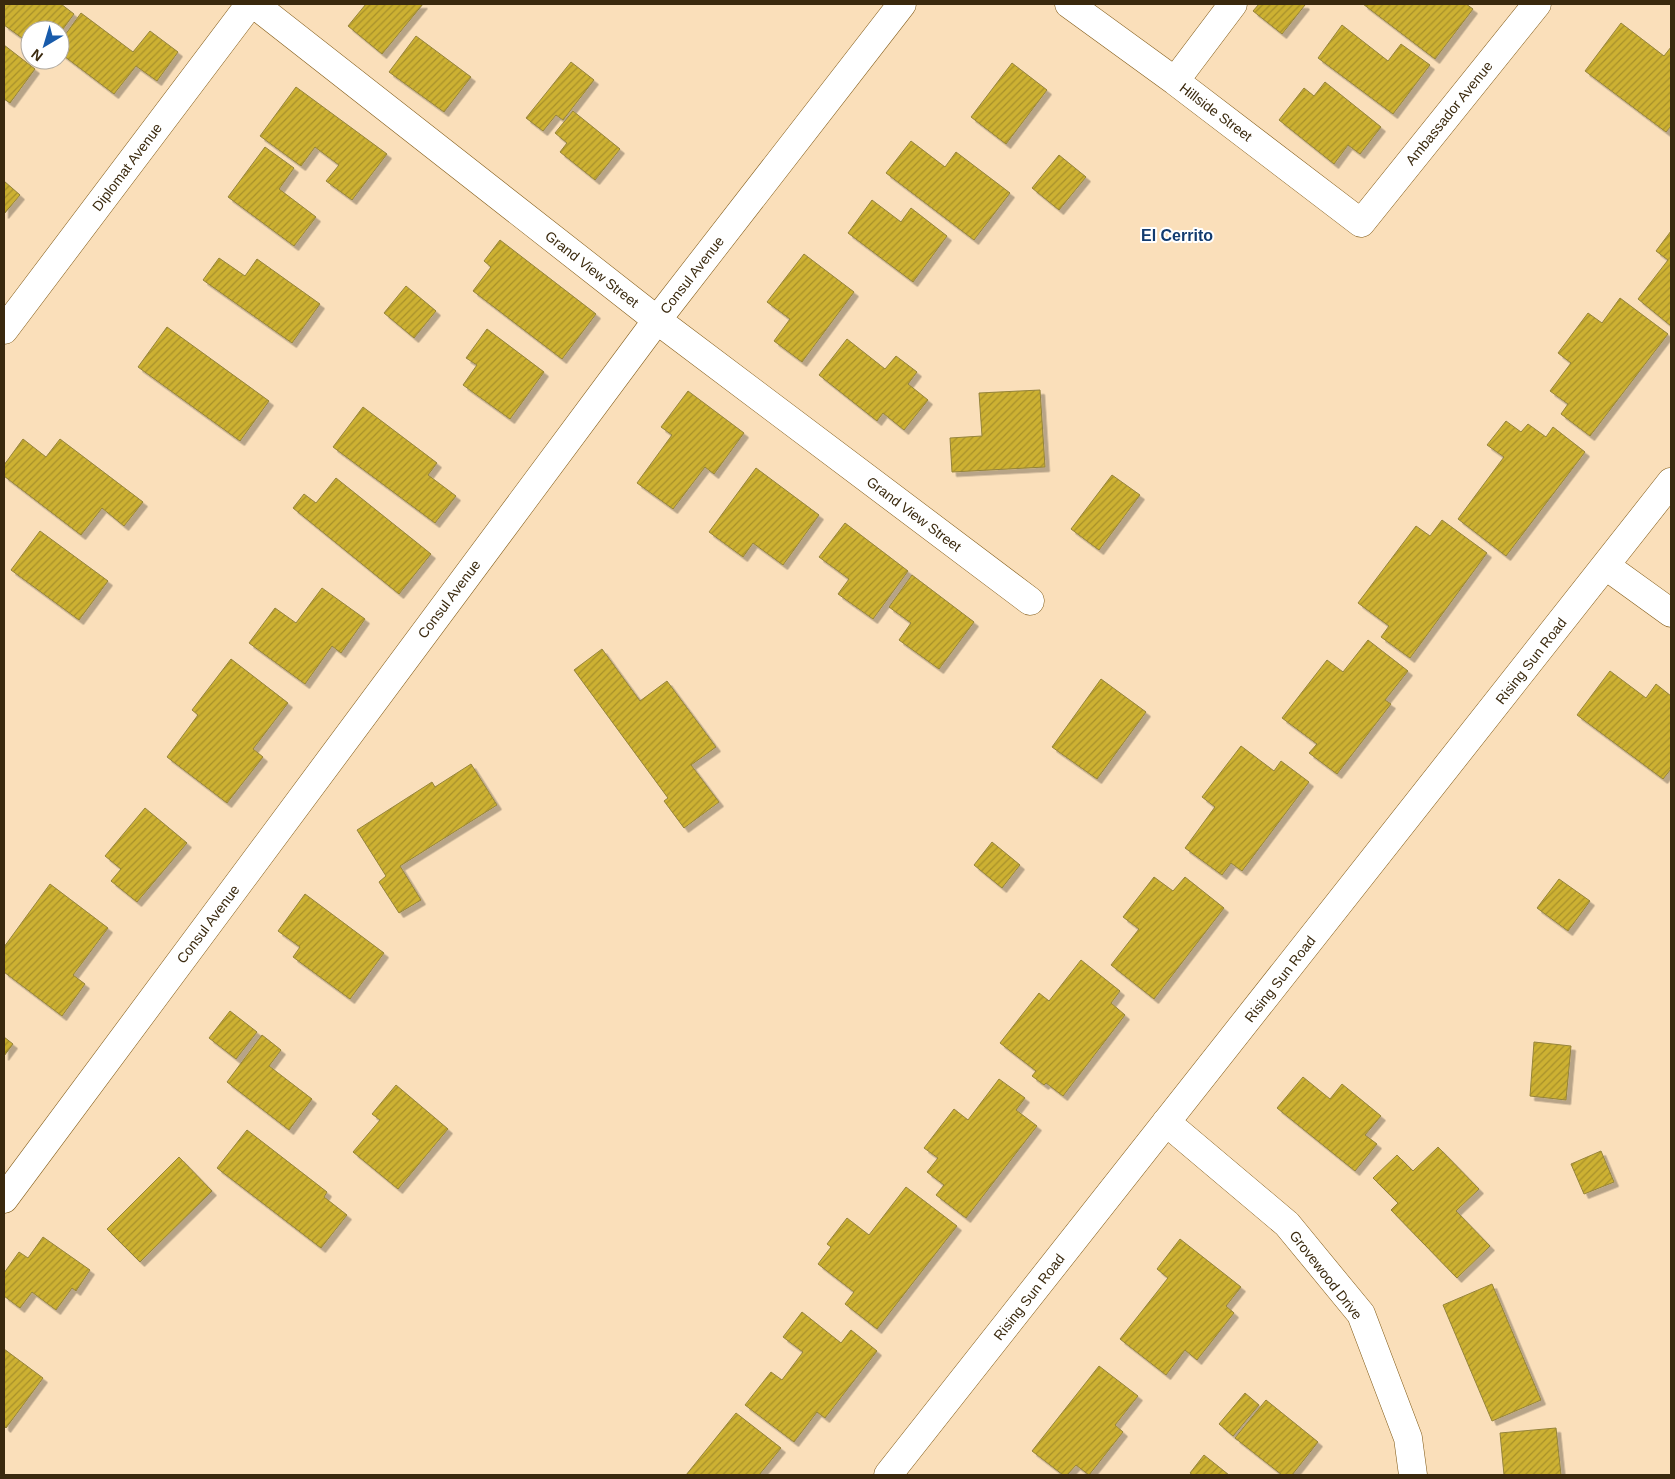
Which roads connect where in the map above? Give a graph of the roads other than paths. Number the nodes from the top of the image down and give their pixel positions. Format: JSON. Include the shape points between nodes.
{"nodes":[{"id":1,"x":250,"y":4,"type":"edge"},
{"id":2,"x":254,"y":4,"type":"edge"},
{"id":3,"x":902,"y":4,"type":"edge"},
{"id":4,"x":1070,"y":4,"type":"edge"},
{"id":5,"x":1233,"y":4,"type":"edge"},
{"id":6,"x":1536,"y":4,"type":"edge"},
{"id":7,"x":1175,"y":81,"type":"junction"},
{"id":8,"x":1362,"y":223,"type":"joint"},
{"id":9,"x":657,"y":320,"type":"junction"},
{"id":10,"x":4,"y":330,"type":"edge"},
{"id":11,"x":1671,"y":482,"type":"edge"},
{"id":12,"x":1606,"y":566,"type":"junction"},
{"id":13,"x":1030,"y":602,"type":"dead end"},
{"id":14,"x":1671,"y":613,"type":"edge"},
{"id":15,"x":1166,"y":1122,"type":"junction"},
{"id":16,"x":4,"y":1199,"type":"edge"},
{"id":17,"x":888,"y":1475,"type":"edge"},
{"id":18,"x":1413,"y":1475,"type":"edge"}],
"edges":[{"from":1,"to":10,"type":"street","name":"Diplomat Avenue"},
{"from":2,"to":9,"type":"street","name":"Grand View Street"},
{"from":3,"to":9,"type":"street","name":"Consul Avenue"},
{"from":4,"to":7,"type":"street","name":"Hillside Street"},
{"from":5,"to":7,"type":"street"},
{"from":6,"to":8,"type":"street","name":"Ambassador Avenue"},
{"from":7,"to":8,"type":"street","name":"Hillside Street"},
{"from":9,"to":13,"type":"street","name":"Grand View Street"},
{"from":9,"to":16,"type":"street","name":"Consul Avenue"},
{"from":11,"to":12,"type":"street","name":"Rising Sun Road"},
{"from":12,"to":14,"type":"street"},
{"from":12,"to":15,"type":"street","name":"Rising Sun Road"},
{"from":15,"to":17,"type":"street","name":"Rising Sun Road"},
{"from":15,"to":18,"type":"street","name":"Grovewood Drive","via":[[1286,1224],[1361,1314],[1408,1438]]}]}
